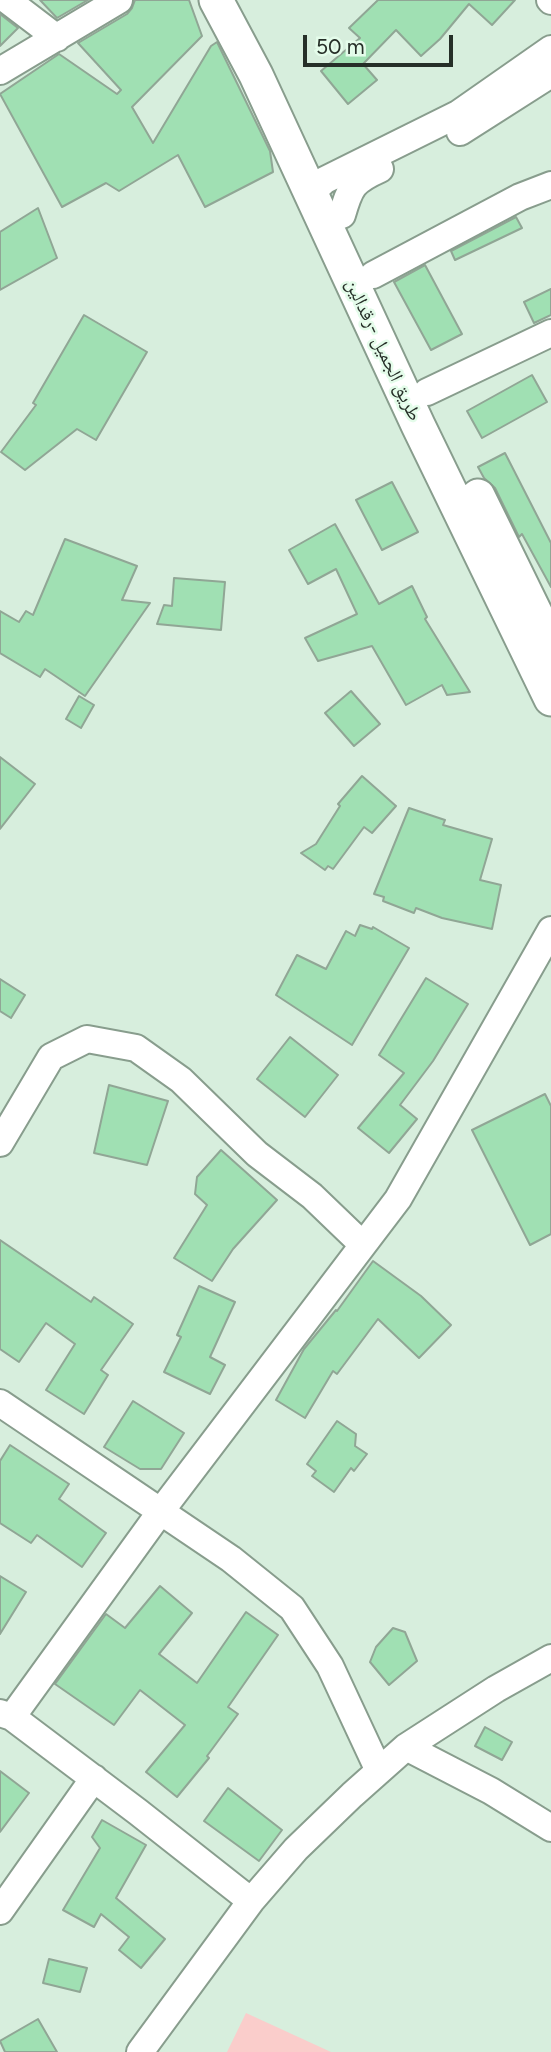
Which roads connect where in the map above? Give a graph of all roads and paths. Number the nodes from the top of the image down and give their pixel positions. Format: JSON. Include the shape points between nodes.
{"nodes":[{"id":1,"x":7,"y":0,"type":"edge"},
{"id":2,"x":119,"y":0,"type":"edge"},
{"id":3,"x":216,"y":0,"type":"edge"},
{"id":4,"x":241,"y":0,"type":"edge"},
{"id":5,"x":57,"y":38,"type":"junction"},
{"id":6,"x":551,"y":49,"type":"edge"},
{"id":7,"x":0,"y":71,"type":"edge"},
{"id":8,"x":551,"y":74,"type":"edge"},
{"id":9,"x":551,"y":185,"type":"edge"},
{"id":10,"x":318,"y":187,"type":"junction"},
{"id":11,"x":342,"y":215,"type":"junction"},
{"id":12,"x":373,"y":275,"type":"junction"},
{"id":13,"x":551,"y":333,"type":"edge"},
{"id":14,"x":427,"y":392,"type":"junction"},
{"id":15,"x":547,"y":627,"type":"edge"},
{"id":16,"x":551,"y":699,"type":"edge"},
{"id":17,"x":551,"y":930,"type":"edge"},
{"id":18,"x":0,"y":1143,"type":"edge"},
{"id":19,"x":363,"y":1245,"type":"junction"},
{"id":20,"x":0,"y":1403,"type":"edge"},
{"id":21,"x":161,"y":1511,"type":"junction"},
{"id":22,"x":551,"y":1658,"type":"edge"},
{"id":23,"x":6,"y":1715,"type":"edge"},
{"id":24,"x":406,"y":1747,"type":"junction"},
{"id":25,"x":379,"y":1771,"type":"junction"},
{"id":26,"x":94,"y":1778,"type":"junction"},
{"id":27,"x":551,"y":1828,"type":"edge"},
{"id":28,"x":251,"y":1901,"type":"junction"},
{"id":29,"x":0,"y":1911,"type":"edge"},
{"id":30,"x":140,"y":2052,"type":"edge"}],
"edges":[{"from":1,"to":5,"type":"street"},
{"from":2,"to":5,"type":"street"},
{"from":3,"to":10,"type":"main road","name":"طريق الجميل -رقدالين"},
{"from":4,"to":10,"type":"main road","name":"طريق الجميل -رقدالين"},
{"from":5,"to":7,"type":"street"},
{"from":6,"to":10,"type":"street","via":[[458,114]]},
{"from":8,"to":11,"type":"street","via":[[466,130],[364,176],[348,193]]},
{"from":9,"to":12,"type":"street"},
{"from":10,"to":11,"type":"main road","name":"طريق الجميل -رقدالين"},
{"from":10,"to":16,"type":"main road","name":"طريق الجميل -رقدالين","via":[[413,413]]},
{"from":11,"to":12,"type":"main road","name":"طريق الجميل -رقدالين"},
{"from":12,"to":14,"type":"main road","name":"طريق الجميل -رقدالين"},
{"from":13,"to":14,"type":"street"},
{"from":14,"to":15,"type":"main road","name":"طريق الجميل -رقدالين"},
{"from":17,"to":19,"type":"street","via":[[398,1199]]},
{"from":18,"to":19,"type":"street","via":[[51,1057],[87,1039],[136,1048],[181,1080],[257,1154],[312,1196]]},
{"from":19,"to":21,"type":"street"},
{"from":20,"to":21,"type":"street"},
{"from":21,"to":23,"type":"street"},
{"from":21,"to":25,"type":"street","via":[[232,1559],[292,1608],[330,1665]]},
{"from":22,"to":24,"type":"street"},
{"from":23,"to":26,"type":"street"},
{"from":24,"to":25,"type":"street"},
{"from":24,"to":27,"type":"street"},
{"from":25,"to":28,"type":"street","via":[[296,1849]]},
{"from":26,"to":28,"type":"street"},
{"from":26,"to":29,"type":"street"},
{"from":28,"to":30,"type":"street"}]}
